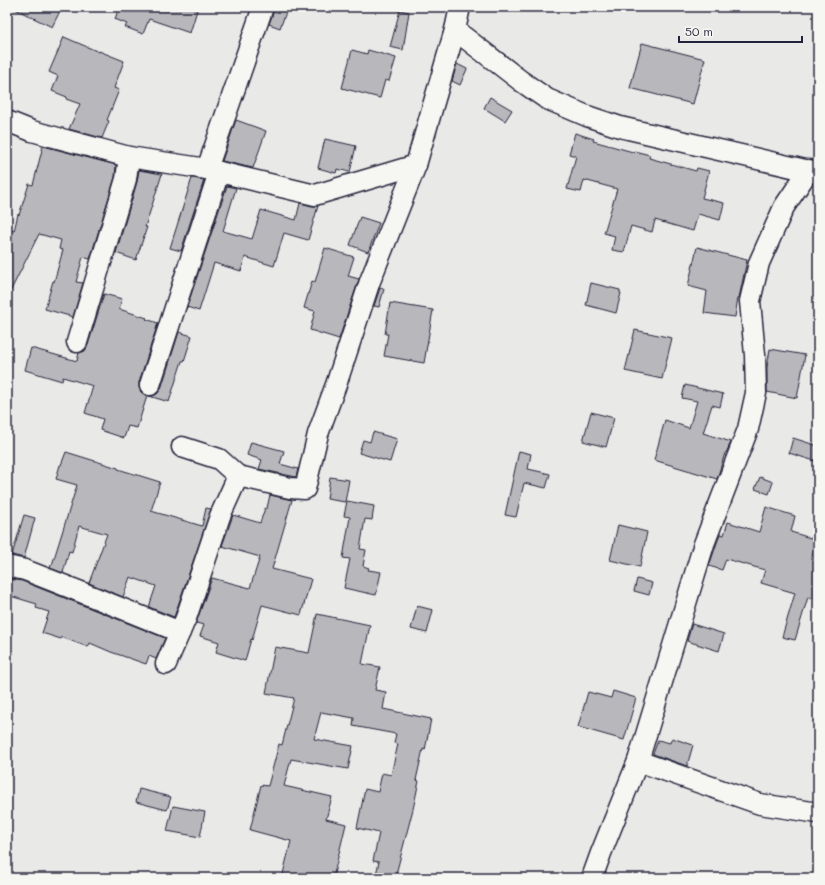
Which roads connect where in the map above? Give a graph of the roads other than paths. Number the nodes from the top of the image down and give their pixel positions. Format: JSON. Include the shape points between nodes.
{"nodes":[{"id":1,"x":263,"y":7,"type":"edge"},
{"id":2,"x":460,"y":7,"type":"edge"},
{"id":3,"x":455,"y":30,"type":"junction"},
{"id":4,"x":7,"y":121,"type":"edge"},
{"id":5,"x":129,"y":157,"type":"junction"},
{"id":6,"x":416,"y":164,"type":"junction"},
{"id":7,"x":213,"y":171,"type":"junction"},
{"id":8,"x":814,"y":171,"type":"edge"},
{"id":9,"x":77,"y":342,"type":"dead end"},
{"id":10,"x":150,"y":385,"type":"dead end"},
{"id":11,"x":182,"y":447,"type":"dead end"},
{"id":12,"x":238,"y":476,"type":"junction"},
{"id":13,"x":7,"y":566,"type":"edge"},
{"id":14,"x":180,"y":632,"type":"junction"},
{"id":15,"x":166,"y":664,"type":"dead end"},
{"id":16,"x":638,"y":761,"type":"junction"},
{"id":17,"x":818,"y":813,"type":"edge"},
{"id":18,"x":592,"y":878,"type":"edge"}],
"edges":[{"from":1,"to":7,"type":"street"},
{"from":2,"to":3,"type":"street"},
{"from":3,"to":6,"type":"street"},
{"from":3,"to":8,"type":"street","via":[[547,99],[587,116],[620,127]]},
{"from":4,"to":5,"type":"street","via":[[32,131]]},
{"from":5,"to":7,"type":"street"},
{"from":5,"to":9,"type":"street","via":[[126,179]]},
{"from":6,"to":7,"type":"street","via":[[315,195]]},
{"from":6,"to":12,"type":"street","via":[[370,281],[338,382],[318,434],[305,489]]},
{"from":7,"to":10,"type":"street","via":[[188,269]]},
{"from":8,"to":16,"type":"street","via":[[784,207],[759,263],[750,301],[756,393],[748,429],[704,544]]},
{"from":11,"to":12,"type":"street","via":[[219,459]]},
{"from":12,"to":14,"type":"street","via":[[220,516]]},
{"from":13,"to":14,"type":"street","via":[[67,586]]},
{"from":14,"to":15,"type":"street"},
{"from":16,"to":17,"type":"street","via":[[760,804]]},
{"from":16,"to":18,"type":"street"}]}
